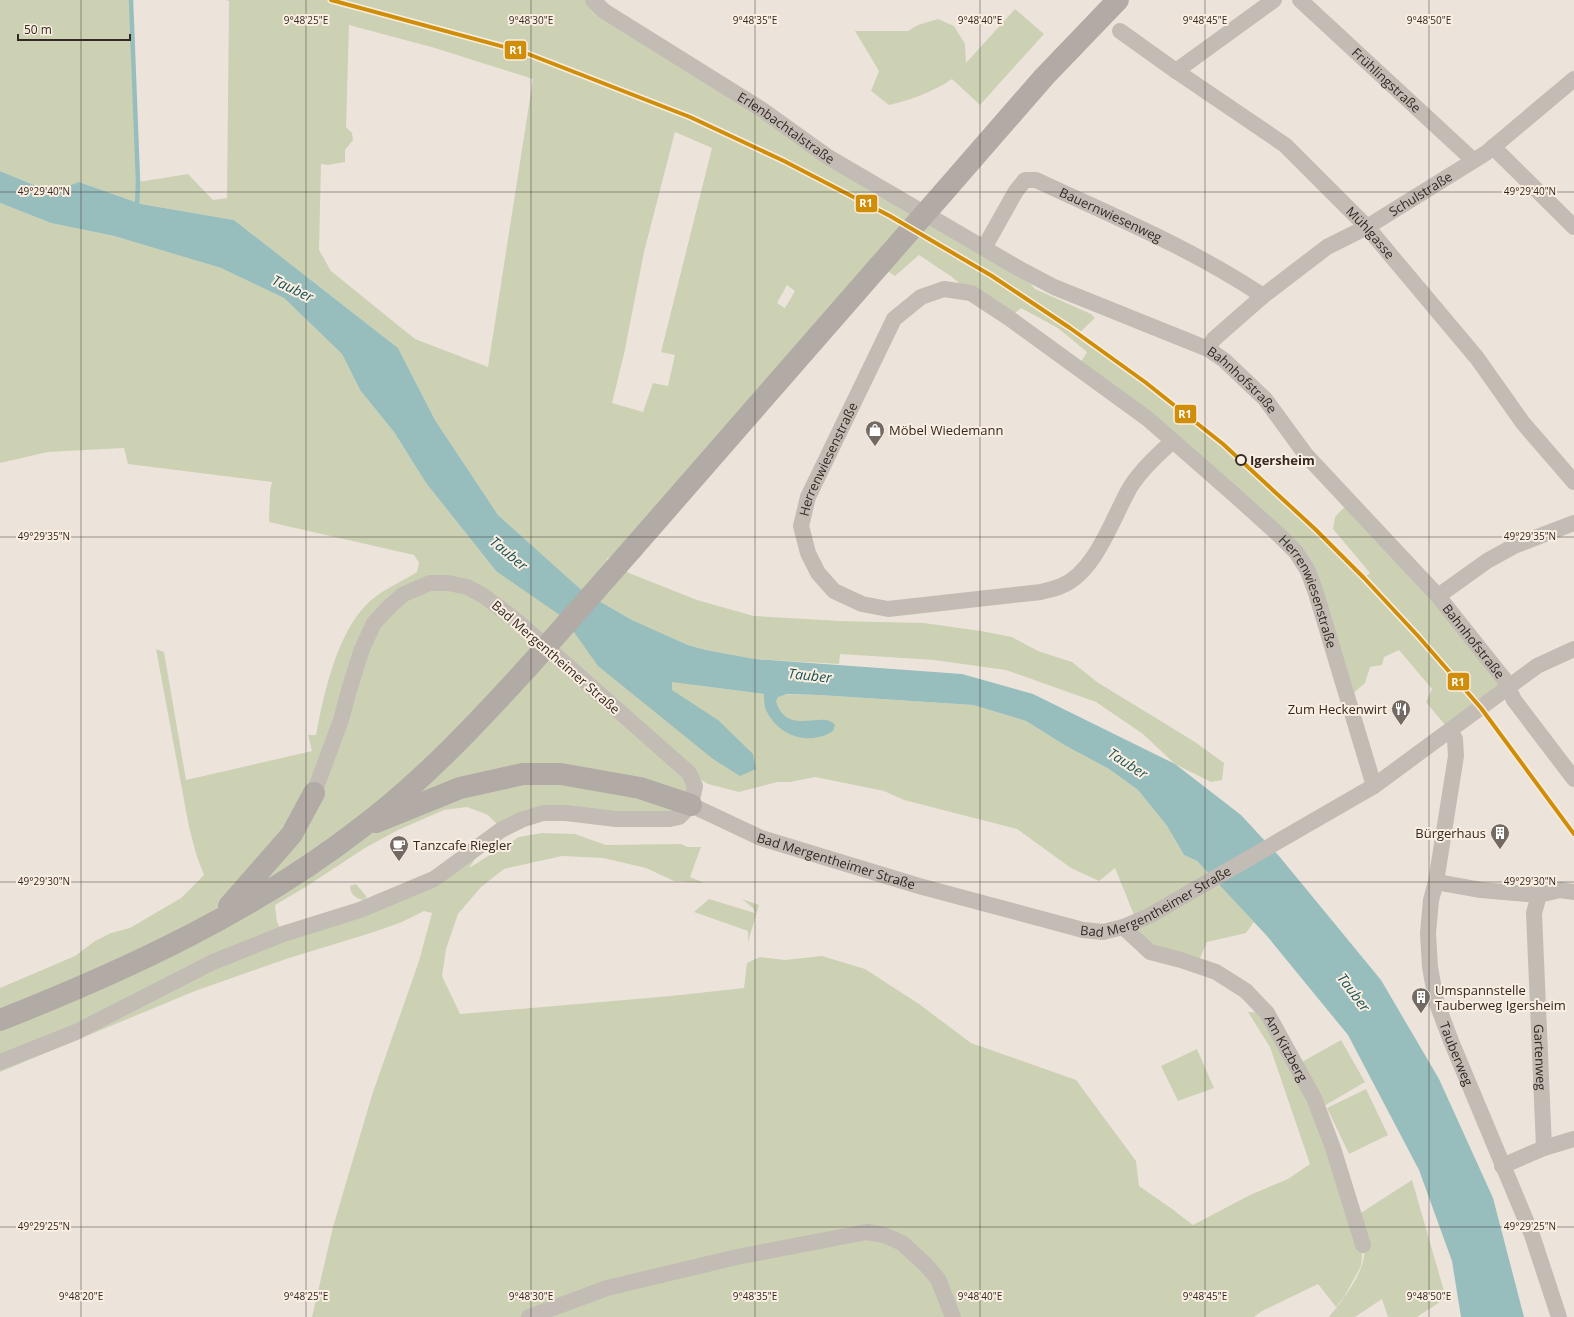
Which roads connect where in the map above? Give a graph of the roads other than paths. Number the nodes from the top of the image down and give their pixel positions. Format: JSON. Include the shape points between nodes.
{"nodes":[{"id":1,"x":594,"y":0,"type":"edge"},
{"id":2,"x":1274,"y":0,"type":"edge"},
{"id":3,"x":1300,"y":0,"type":"edge"},
{"id":4,"x":1117,"y":1,"type":"edge"},
{"id":5,"x":1120,"y":31,"type":"dead end"},
{"id":6,"x":1176,"y":71,"type":"junction"},
{"id":7,"x":1574,"y":79,"type":"edge"},
{"id":8,"x":1493,"y":147,"type":"junction"},
{"id":9,"x":1473,"y":160,"type":"junction"},
{"id":10,"x":1367,"y":227,"type":"junction"},
{"id":11,"x":1574,"y":227,"type":"edge"},
{"id":12,"x":984,"y":248,"type":"junction"},
{"id":13,"x":1263,"y":296,"type":"junction"},
{"id":14,"x":1208,"y":348,"type":"junction"},
{"id":15,"x":1173,"y":441,"type":"junction"},
{"id":16,"x":1574,"y":482,"type":"edge"},
{"id":17,"x":1574,"y":523,"type":"edge"},
{"id":18,"x":1438,"y":596,"type":"junction"},
{"id":19,"x":1574,"y":649,"type":"edge"},
{"id":20,"x":1508,"y":687,"type":"junction"},
{"id":21,"x":1450,"y":731,"type":"junction"},
{"id":22,"x":1574,"y":779,"type":"edge"},
{"id":23,"x":1374,"y":786,"type":"junction"},
{"id":24,"x":314,"y":793,"type":"joint"},
{"id":25,"x":691,"y":804,"type":"junction"},
{"id":26,"x":362,"y":827,"type":"junction"},
{"id":27,"x":1436,"y":882,"type":"junction"},
{"id":28,"x":1574,"y":892,"type":"edge"},
{"id":29,"x":1538,"y":895,"type":"junction"},
{"id":30,"x":214,"y":922,"type":"junction"},
{"id":31,"x":1123,"y":927,"type":"junction"},
{"id":32,"x":0,"y":1020,"type":"edge"},
{"id":33,"x":0,"y":1062,"type":"edge"},
{"id":34,"x":1574,"y":1139,"type":"edge"},
{"id":35,"x":1544,"y":1148,"type":"junction"},
{"id":36,"x":1502,"y":1166,"type":"junction"},
{"id":37,"x":1364,"y":1245,"type":"dead end"},
{"id":38,"x":529,"y":1317,"type":"edge"},
{"id":39,"x":953,"y":1317,"type":"edge"},
{"id":40,"x":1559,"y":1317,"type":"edge"}],
"edges":[{"from":1,"to":12,"type":"street","name":"Erlenbachtalstraße","via":[[604,11],[761,109],[828,157]]},
{"from":2,"to":6,"type":"street"},
{"from":3,"to":9,"type":"street","name":"Frühlingstraße"},
{"from":4,"to":26,"type":"main road","bridge":true,"via":[[1044,77],[491,708],[407,789]]},
{"from":5,"to":6,"type":"street","name":"Mühlgasse"},
{"from":6,"to":10,"type":"street","name":"Mühlgasse","via":[[1285,145]]},
{"from":7,"to":8,"type":"street","name":"Schulstraße"},
{"from":8,"to":9,"type":"street","name":"Schulstraße"},
{"from":8,"to":11,"type":"street"},
{"from":9,"to":10,"type":"street","name":"Schulstraße"},
{"from":10,"to":13,"type":"street","name":"Schulstraße","via":[[1327,248]]},
{"from":10,"to":16,"type":"street","name":"Mühlgasse","via":[[1477,358],[1523,423]]},
{"from":12,"to":13,"type":"street","name":"Bauernwiesenweg","via":[[1016,191],[1025,180],[1036,180],[1175,245]]},
{"from":12,"to":14,"type":"street","name":"Bahnhofstraße","via":[[1054,288]]},
{"from":13,"to":14,"type":"street","name":"Schulstraße","via":[[1214,339]]},
{"from":14,"to":18,"type":"street","name":"Bahnhofstraße","via":[[1265,399],[1306,455]]},
{"from":15,"to":15,"type":"street","name":"Herrenwiesenstraße","via":[[1148,419],[986,302],[971,293],[944,289],[921,297],[894,319],[808,497],[802,526],[808,553],[818,573],[834,591],[862,604],[888,609],[1041,592],[1062,586],[1086,568],[1095,556],[1127,492],[1154,457]]},
{"from":15,"to":23,"type":"street","name":"Herrenwiesenstraße","via":[[1279,535],[1296,552],[1308,571]]},
{"from":17,"to":18,"type":"street","name":"Bahnhofstraße","via":[[1514,546],[1487,561]]},
{"from":18,"to":20,"type":"street","name":"Bahnhofstraße"},
{"from":19,"to":20,"type":"street","name":"Bad Mergentheimer Straße","via":[[1537,666]]},
{"from":20,"to":21,"type":"street","name":"Bad Mergentheimer Straße"},
{"from":20,"to":22,"type":"street","name":"Bahnhofstraße","via":[[1514,700]]},
{"from":21,"to":23,"type":"street","name":"Bad Mergentheimer Straße"},
{"from":21,"to":27,"type":"street","name":"Tauberweg","via":[[1455,739],[1456,756]]},
{"from":23,"to":31,"type":"street","name":"Bad Mergentheimer Straße","via":[[1149,916]]},
{"from":24,"to":25,"type":"street","name":"Bad Mergentheimer Straße","via":[[341,720],[362,649],[374,623],[404,594],[430,583],[448,583],[467,587],[478,593],[518,622],[684,768],[694,786]]},
{"from":24,"to":30,"type":"main road","via":[[292,834]]},
{"from":25,"to":26,"type":"main road","via":[[640,788],[561,774],[523,774],[460,788]]},
{"from":25,"to":31,"type":"street","name":"Bad Mergentheimer Straße","via":[[761,838],[919,886],[1083,930],[1103,932]]},
{"from":25,"to":33,"type":"street","via":[[679,817],[670,819],[616,819],[566,813],[543,814],[521,820],[500,830],[434,879],[360,910],[283,934],[213,962],[76,1032]]},
{"from":26,"to":30,"type":"main road","via":[[278,885]]},
{"from":27,"to":29,"type":"street","via":[[1481,890]]},
{"from":27,"to":36,"type":"street","name":"Tauberweg","via":[[1431,900],[1428,933],[1436,1002]]},
{"from":28,"to":29,"type":"street","via":[[1560,890]]},
{"from":29,"to":35,"type":"street","name":"Gartenweg","via":[[1534,913]]},
{"from":30,"to":32,"type":"main road","via":[[110,974]]},
{"from":31,"to":37,"type":"street","name":"Am Kitzberg","via":[[1150,952],[1216,972],[1246,991],[1267,1013],[1314,1098]]},
{"from":34,"to":35,"type":"street"},
{"from":35,"to":36,"type":"street"},
{"from":36,"to":40,"type":"street","name":"Tauberweg","via":[[1532,1235]]},
{"from":38,"to":39,"type":"street","via":[[607,1288],[737,1257],[867,1232],[884,1235],[902,1243],[926,1265],[938,1279]]}]}
